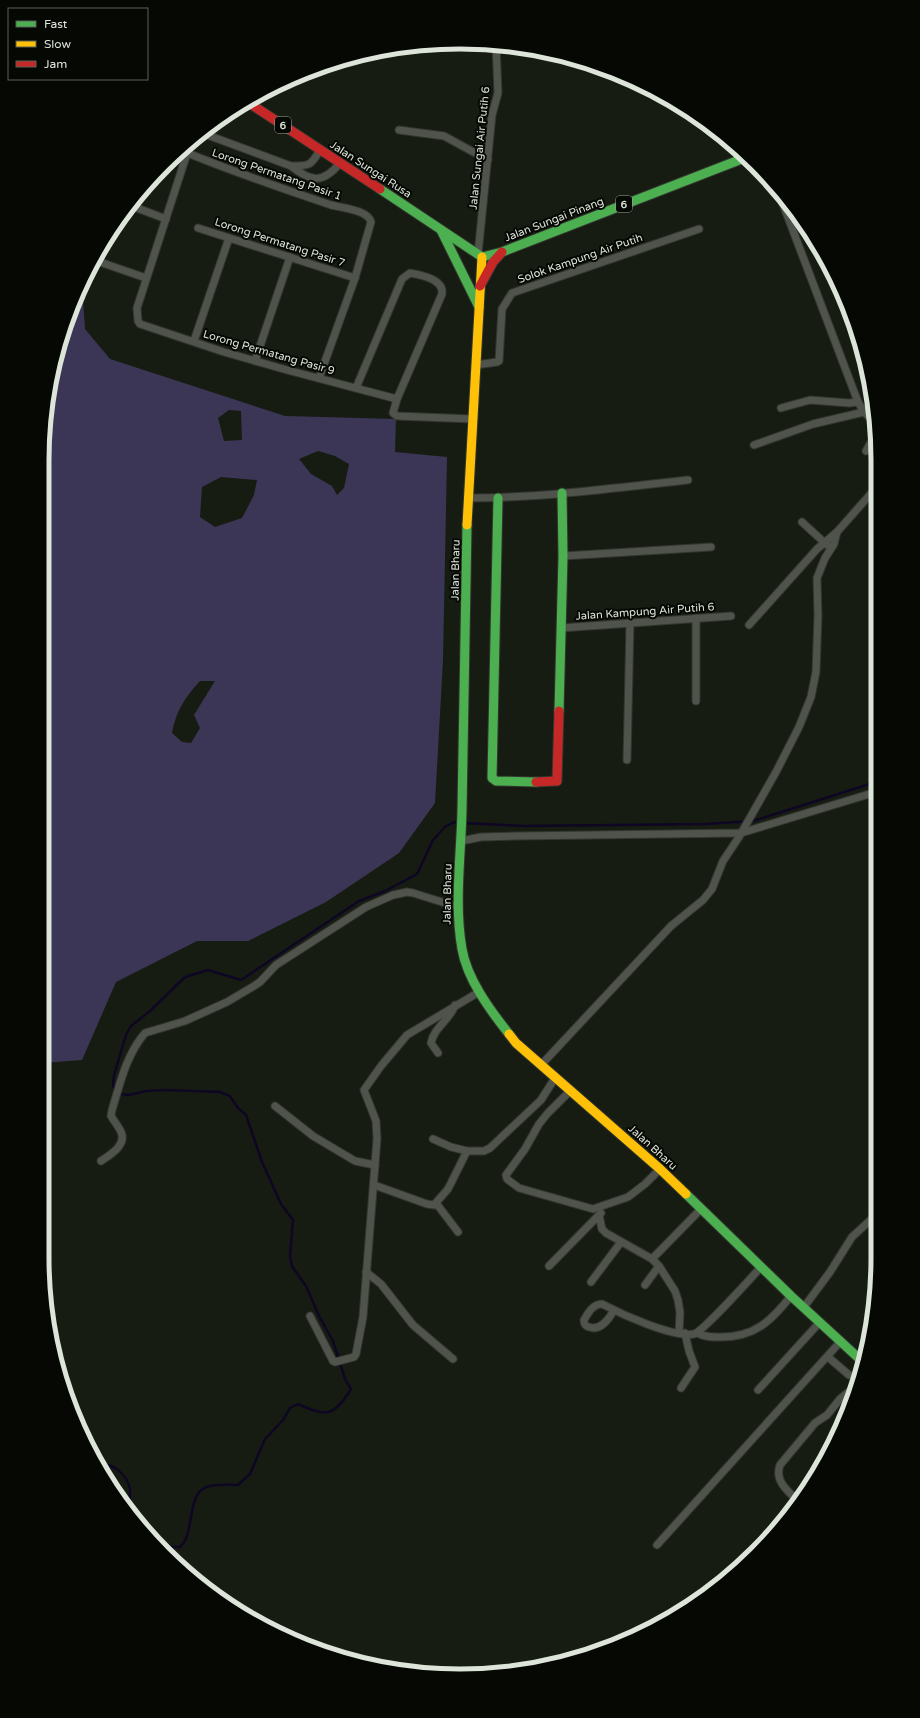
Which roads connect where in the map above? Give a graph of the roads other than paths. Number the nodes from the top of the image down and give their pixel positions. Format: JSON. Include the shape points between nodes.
{"nodes":[{"id":1,"x":496,"y":51,"type":"edge"},
{"id":2,"x":253,"y":105,"type":"edge"},
{"id":3,"x":399,"y":130,"type":"dead end"},
{"id":4,"x":208,"y":135,"type":"edge"},
{"id":5,"x":320,"y":150,"type":"junction"},
{"id":6,"x":188,"y":154,"type":"joint"},
{"id":7,"x":740,"y":159,"type":"edge"},
{"id":8,"x":488,"y":160,"type":"junction"},
{"id":9,"x":340,"y":163,"type":"junction"},
{"id":10,"x":291,"y":166,"type":"junction"},
{"id":11,"x":136,"y":208,"type":"edge"},
{"id":12,"x":785,"y":208,"type":"edge"},
{"id":13,"x":166,"y":219,"type":"junction"},
{"id":14,"x":198,"y":228,"type":"dead end"},
{"id":15,"x":441,"y":229,"type":"junction"},
{"id":16,"x":699,"y":229,"type":"dead end"},
{"id":17,"x":229,"y":238,"type":"junction"},
{"id":18,"x":502,"y":252,"type":"junction"},
{"id":19,"x":480,"y":255,"type":"junction"},
{"id":20,"x":290,"y":257,"type":"junction"},
{"id":21,"x":100,"y":262,"type":"edge"},
{"id":22,"x":146,"y":278,"type":"junction"},
{"id":23,"x":354,"y":278,"type":"junction"},
{"id":24,"x":480,"y":286,"type":"junction"},
{"id":25,"x":479,"y":307,"type":"junction"},
{"id":26,"x":194,"y":341,"type":"junction"},
{"id":27,"x":255,"y":361,"type":"junction"},
{"id":28,"x":476,"y":365,"type":"junction"},
{"id":29,"x":319,"y":378,"type":"junction"},
{"id":30,"x":356,"y":388,"type":"junction"},
{"id":31,"x":397,"y":399,"type":"junction"},
{"id":32,"x":858,"y":402,"type":"junction"},
{"id":33,"x":781,"y":408,"type":"dead end"},
{"id":34,"x":864,"y":412,"type":"junction"},
{"id":35,"x":868,"y":416,"type":"edge"},
{"id":36,"x":473,"y":419,"type":"junction"},
{"id":37,"x":870,"y":443,"type":"edge"},
{"id":38,"x":754,"y":445,"type":"dead end"},
{"id":39,"x":866,"y":451,"type":"dead end"},
{"id":40,"x":688,"y":480,"type":"dead end"},
{"id":41,"x":562,"y":493,"type":"junction"},
{"id":42,"x":871,"y":494,"type":"edge"},
{"id":43,"x":468,"y":498,"type":"junction"},
{"id":44,"x":498,"y":498,"type":"junction"},
{"id":45,"x":802,"y":522,"type":"dead end"},
{"id":46,"x":837,"y":532,"type":"junction"},
{"id":47,"x":824,"y":542,"type":"junction"},
{"id":48,"x":711,"y":547,"type":"dead end"},
{"id":49,"x":831,"y":548,"type":"junction"},
{"id":50,"x":563,"y":556,"type":"junction"},
{"id":51,"x":731,"y":616,"type":"dead end"},
{"id":52,"x":696,"y":618,"type":"junction"},
{"id":53,"x":630,"y":623,"type":"junction"},
{"id":54,"x":749,"y":625,"type":"dead end"},
{"id":55,"x":561,"y":628,"type":"junction"},
{"id":56,"x":696,"y":701,"type":"dead end"},
{"id":57,"x":627,"y":760,"type":"dead end"},
{"id":58,"x":871,"y":794,"type":"edge"},
{"id":59,"x":741,"y":833,"type":"junction"},
{"id":60,"x":461,"y":841,"type":"junction"},
{"id":61,"x":458,"y":907,"type":"junction"},
{"id":62,"x":479,"y":992,"type":"junction"},
{"id":63,"x":455,"y":1005,"type":"junction"},
{"id":64,"x":438,"y":1053,"type":"dead end"},
{"id":65,"x":541,"y":1065,"type":"junction"},
{"id":66,"x":555,"y":1078,"type":"junction"},
{"id":67,"x":570,"y":1090,"type":"junction"},
{"id":68,"x":276,"y":1106,"type":"dead end"},
{"id":69,"x":433,"y":1139,"type":"dead end"},
{"id":70,"x":468,"y":1151,"type":"junction"},
{"id":71,"x":101,"y":1161,"type":"dead end"},
{"id":72,"x":375,"y":1166,"type":"junction"},
{"id":73,"x":660,"y":1169,"type":"junction"},
{"id":74,"x":374,"y":1185,"type":"junction"},
{"id":75,"x":436,"y":1203,"type":"junction"},
{"id":76,"x":604,"y":1206,"type":"junction"},
{"id":77,"x":701,"y":1209,"type":"junction"},
{"id":78,"x":600,"y":1216,"type":"junction"},
{"id":79,"x":871,"y":1220,"type":"edge"},
{"id":80,"x":458,"y":1232,"type":"dead end"},
{"id":81,"x":620,"y":1242,"type":"junction"},
{"id":82,"x":652,"y":1259,"type":"junction"},
{"id":83,"x":549,"y":1266,"type":"dead end"},
{"id":84,"x":659,"y":1266,"type":"junction"},
{"id":85,"x":761,"y":1267,"type":"junction"},
{"id":86,"x":366,"y":1272,"type":"junction"},
{"id":87,"x":590,"y":1282,"type":"dead end"},
{"id":88,"x":645,"y":1285,"type":"dead end"},
{"id":89,"x":791,"y":1296,"type":"junction"},
{"id":90,"x":804,"y":1307,"type":"junction"},
{"id":91,"x":614,"y":1310,"type":"dead end"},
{"id":92,"x":310,"y":1316,"type":"dead end"},
{"id":93,"x":820,"y":1322,"type":"junction"},
{"id":94,"x":682,"y":1333,"type":"junction"},
{"id":95,"x":697,"y":1333,"type":"junction"},
{"id":96,"x":841,"y":1341,"type":"junction"},
{"id":97,"x":828,"y":1357,"type":"junction"},
{"id":98,"x":858,"y":1358,"type":"edge"},
{"id":99,"x":453,"y":1359,"type":"dead end"},
{"id":100,"x":849,"y":1375,"type":"dead end"},
{"id":101,"x":681,"y":1388,"type":"dead end"},
{"id":102,"x":758,"y":1390,"type":"dead end"},
{"id":103,"x":848,"y":1393,"type":"edge"},
{"id":104,"x":794,"y":1497,"type":"edge"},
{"id":105,"x":658,"y":1545,"type":"dead end"}],
"edges":[{"from":1,"to":8,"type":"street","name":"Jalan Sungai Air Putih 6","via":[[498,93],[492,115]]},
{"from":2,"to":5,"type":"main road","name":"Jalan Sungai Rusa","number":"6"},
{"from":3,"to":8,"type":"street","via":[[444,136]]},
{"from":4,"to":10,"type":"street"},
{"from":5,"to":9,"type":"main road","name":"Jalan Sungai Rusa","number":"6"},
{"from":5,"to":10,"type":"street","via":[[310,164]]},
{"from":6,"to":13,"type":"street"},
{"from":6,"to":23,"type":"street","name":"Lorong Permatang Pasir 1","via":[[279,188],[368,216],[371,222]]},
{"from":7,"to":18,"type":"main road","name":"Jalan Sungai Pinang","number":"6"},
{"from":8,"to":19,"type":"street","name":"Jalan Sungai Air Putih 6"},
{"from":9,"to":10,"type":"street","via":[[327,176],[313,179]]},
{"from":9,"to":15,"type":"main road","name":"Jalan Sungai Rusa","number":"6"},
{"from":11,"to":13,"type":"street"},
{"from":12,"to":32,"type":"street"},
{"from":13,"to":22,"type":"street"},
{"from":14,"to":17,"type":"street","name":"Lorong Permatang Pasir 7"},
{"from":15,"to":19,"type":"main road","name":"Jalan Sungai Rusa","number":"6"},
{"from":15,"to":25,"type":"main road"},
{"from":16,"to":28,"type":"street","name":"Solok Kampung Air Putih","via":[[512,293],[502,309],[498,361]]},
{"from":17,"to":20,"type":"street","name":"Lorong Permatang Pasir 7"},
{"from":17,"to":26,"type":"street"},
{"from":18,"to":19,"type":"main road","name":"Jalan Sungai Pinang","number":"6"},
{"from":18,"to":24,"type":"main road","via":[[493,262]]},
{"from":19,"to":24,"type":"main road","name":"Jalan Bharu"},
{"from":20,"to":23,"type":"street","name":"Lorong Permatang Pasir 7"},
{"from":20,"to":27,"type":"street"},
{"from":21,"to":22,"type":"street"},
{"from":22,"to":26,"type":"street","name":"Lorong Permatang Pasir 9","via":[[137,308],[138,322]]},
{"from":23,"to":29,"type":"street"},
{"from":24,"to":25,"type":"main road","name":"Jalan Bharu"},
{"from":25,"to":28,"type":"main road","name":"Jalan Bharu"},
{"from":26,"to":27,"type":"street","name":"Lorong Permatang Pasir 9"},
{"from":27,"to":29,"type":"street","name":"Lorong Permatang Pasir 9"},
{"from":28,"to":36,"type":"main road","name":"Jalan Bharu"},
{"from":29,"to":30,"type":"street","name":"Lorong Permatang Pasir 9"},
{"from":30,"to":31,"type":"street","name":"Lorong Permatang Pasir 9"},
{"from":30,"to":31,"type":"street","via":[[402,279],[410,273],[419,274],[436,282],[442,288],[442,294]]},
{"from":31,"to":36,"type":"street","via":[[393,411],[397,416]]},
{"from":32,"to":33,"type":"street","via":[[810,400]]},
{"from":32,"to":34,"type":"street"},
{"from":34,"to":35,"type":"street"},
{"from":34,"to":38,"type":"street","via":[[813,424]]},
{"from":36,"to":43,"type":"main road","name":"Jalan Bharu"},
{"from":37,"to":39,"type":"street"},
{"from":40,"to":41,"type":"street"},
{"from":41,"to":44,"type":"street"},
{"from":41,"to":50,"type":"main road"},
{"from":42,"to":46,"type":"street"},
{"from":43,"to":44,"type":"street"},
{"from":43,"to":60,"type":"main road","name":"Jalan Bharu"},
{"from":44,"to":55,"type":"main road","via":[[492,771],[492,778],[496,781],[557,781]]},
{"from":45,"to":47,"type":"street"},
{"from":46,"to":47,"type":"street"},
{"from":46,"to":49,"type":"street"},
{"from":47,"to":49,"type":"street"},
{"from":47,"to":54,"type":"street"},
{"from":48,"to":50,"type":"street"},
{"from":49,"to":59,"type":"street","via":[[817,578],[816,672],[811,697],[799,727]]},
{"from":50,"to":55,"type":"main road"},
{"from":51,"to":52,"type":"street","name":"Jalan Kampung Air Putih 6"},
{"from":52,"to":53,"type":"street","name":"Jalan Kampung Air Putih 6"},
{"from":52,"to":56,"type":"street"},
{"from":53,"to":55,"type":"street","name":"Jalan Kampung Air Putih 6"},
{"from":53,"to":57,"type":"street"},
{"from":58,"to":59,"type":"street"},
{"from":59,"to":60,"type":"street","via":[[516,836]]},
{"from":59,"to":65,"type":"street","via":[[723,861],[708,894],[671,926]]},
{"from":60,"to":61,"type":"main road","name":"Jalan Bharu"},
{"from":61,"to":62,"type":"main road","name":"Jalan Bharu","via":[[462,950]]},
{"from":61,"to":71,"type":"street","via":[[407,892],[393,895],[366,907],[276,965],[260,982],[227,1002],[185,1021],[145,1033],[129,1059],[111,1116],[121,1132],[120,1144],[115,1152]]},
{"from":62,"to":63,"type":"street"},
{"from":62,"to":65,"type":"main road","name":"Jalan Bharu","via":[[504,1029]]},
{"from":63,"to":64,"type":"street","via":[[452,1013],[433,1035],[431,1043]]},
{"from":63,"to":72,"type":"street","via":[[401,1041],[365,1087],[364,1093],[377,1125]]},
{"from":65,"to":66,"type":"main road","name":"Jalan Bharu"},
{"from":66,"to":67,"type":"main road","name":"Jalan Bharu"},
{"from":66,"to":70,"type":"street","via":[[541,1100],[490,1148],[484,1151]]},
{"from":67,"to":73,"type":"main road","name":"Jalan Bharu"},
{"from":67,"to":76,"type":"street","via":[[539,1124],[506,1177],[519,1188],[589,1209]]},
{"from":68,"to":72,"type":"street","via":[[313,1136],[355,1161]]},
{"from":69,"to":70,"type":"street"},
{"from":70,"to":75,"type":"street","via":[[448,1189]]},
{"from":72,"to":74,"type":"street"},
{"from":73,"to":76,"type":"street","via":[[634,1193]]},
{"from":73,"to":77,"type":"main road","name":"Jalan Bharu"},
{"from":74,"to":75,"type":"street","via":[[426,1204]]},
{"from":74,"to":86,"type":"street"},
{"from":75,"to":80,"type":"street"},
{"from":76,"to":78,"type":"street"},
{"from":77,"to":82,"type":"street"},
{"from":77,"to":85,"type":"main road","name":"Jalan Bharu"},
{"from":78,"to":81,"type":"street","via":[[602,1229]]},
{"from":78,"to":83,"type":"street"},
{"from":79,"to":90,"type":"street","via":[[852,1237]]},
{"from":81,"to":82,"type":"street"},
{"from":81,"to":87,"type":"street"},
{"from":82,"to":84,"type":"street"},
{"from":84,"to":88,"type":"street"},
{"from":84,"to":94,"type":"street","via":[[675,1291]]},
{"from":85,"to":89,"type":"main road","name":"Jalan Bharu"},
{"from":85,"to":95,"type":"street"},
{"from":86,"to":92,"type":"street","via":[[363,1317],[354,1357],[335,1362],[331,1360]]},
{"from":86,"to":99,"type":"street","via":[[381,1284],[412,1325]]},
{"from":89,"to":90,"type":"main road","name":"Jalan Bharu"},
{"from":89,"to":95,"type":"street","via":[[773,1317],[754,1330],[732,1337],[705,1336]]},
{"from":90,"to":93,"type":"main road","name":"Jalan Bharu"},
{"from":91,"to":94,"type":"street","via":[[643,1323]]},
{"from":93,"to":96,"type":"main road","name":"Jalan Bharu"},
{"from":93,"to":102,"type":"street"},
{"from":94,"to":95,"type":"street"},
{"from":94,"to":101,"type":"street","via":[[695,1367]]},
{"from":96,"to":97,"type":"street"},
{"from":96,"to":98,"type":"main road","name":"Jalan Bharu"},
{"from":97,"to":100,"type":"street"},
{"from":97,"to":105,"type":"street"},
{"from":103,"to":104,"type":"street","via":[[827,1415],[815,1423],[780,1465],[780,1481]]}]}
